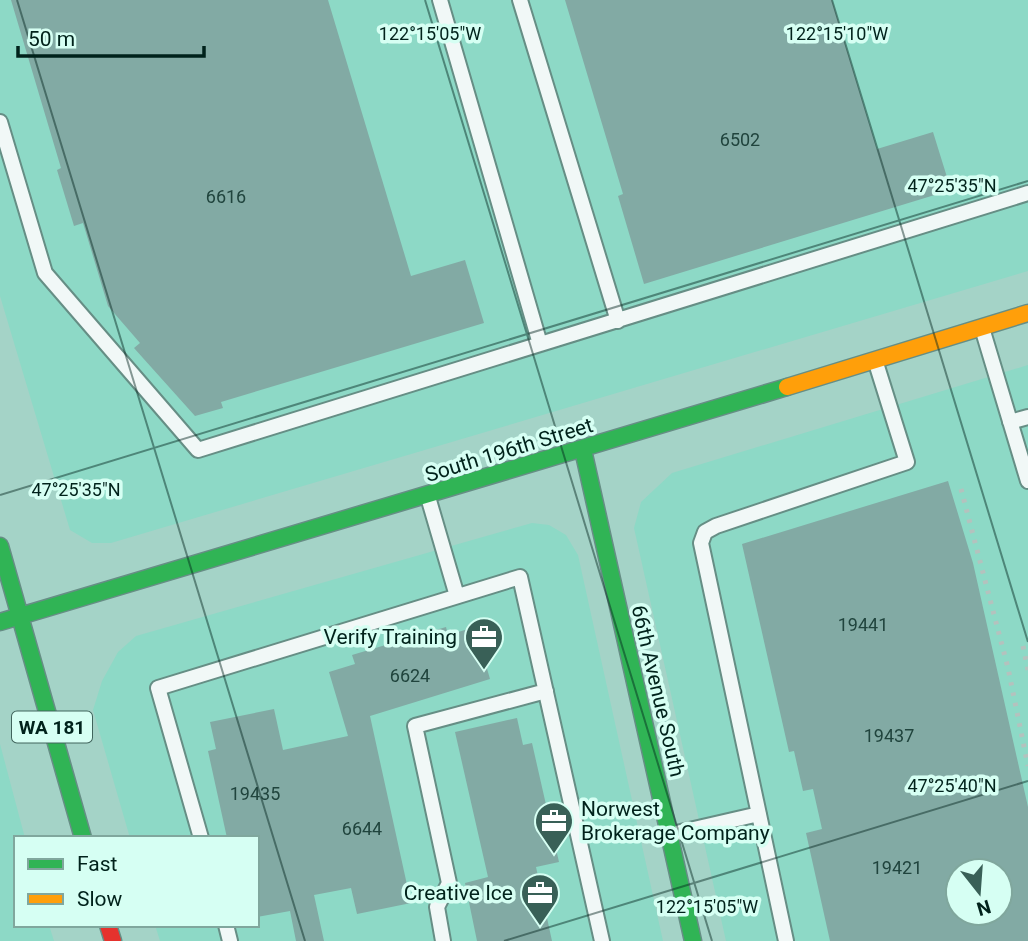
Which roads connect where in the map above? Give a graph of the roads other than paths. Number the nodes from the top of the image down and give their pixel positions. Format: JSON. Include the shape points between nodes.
{"nodes":[{"id":1,"x":440,"y":0,"type":"edge"},
{"id":2,"x":520,"y":0,"type":"edge"},
{"id":3,"x":0,"y":122,"type":"edge"},
{"id":4,"x":1028,"y":194,"type":"edge"},
{"id":5,"x":1028,"y":313,"type":"edge"},
{"id":6,"x":618,"y":321,"type":"junction"},
{"id":7,"x":982,"y":328,"type":"junction"},
{"id":8,"x":540,"y":344,"type":"junction"},
{"id":9,"x":876,"y":360,"type":"junction"},
{"id":10,"x":1028,"y":417,"type":"edge"},
{"id":11,"x":1010,"y":422,"type":"junction"},
{"id":12,"x":583,"y":450,"type":"junction"},
{"id":13,"x":1028,"y":481,"type":"edge"},
{"id":14,"x":428,"y":496,"type":"junction"},
{"id":15,"x":0,"y":546,"type":"edge"},
{"id":16,"x":457,"y":596,"type":"junction"},
{"id":17,"x":20,"y":616,"type":"junction"},
{"id":18,"x":0,"y":622,"type":"edge"},
{"id":19,"x":546,"y":691,"type":"junction"},
{"id":20,"x":759,"y":814,"type":"junction"},
{"id":21,"x":669,"y":835,"type":"junction"},
{"id":22,"x":82,"y":836,"type":"edge"},
{"id":23,"x":200,"y":836,"type":"edge"},
{"id":24,"x":443,"y":941,"type":"edge"},
{"id":25,"x":603,"y":941,"type":"edge"},
{"id":26,"x":693,"y":941,"type":"edge"},
{"id":27,"x":786,"y":941,"type":"edge"}],
"edges":[{"from":1,"to":8,"type":"lane"},
{"from":2,"to":6,"type":"lane"},
{"from":3,"to":8,"type":"lane","via":[[45,273],[198,450]]},
{"from":4,"to":6,"type":"lane"},
{"from":5,"to":7,"type":"main road","name":"South 196th Street"},
{"from":6,"to":8,"type":"lane"},
{"from":7,"to":9,"type":"main road","name":"South 196th Street"},
{"from":7,"to":11,"type":"lane"},
{"from":9,"to":12,"type":"main road","name":"South 196th Street"},
{"from":9,"to":20,"type":"lane","via":[[907,462],[716,526],[705,531],[701,543]]},
{"from":10,"to":11,"type":"lane"},
{"from":11,"to":13,"type":"lane"},
{"from":12,"to":14,"type":"main road","name":"South 196th Street"},
{"from":12,"to":21,"type":"main road","name":"66th Avenue South"},
{"from":14,"to":16,"type":"lane"},
{"from":14,"to":17,"type":"main road","name":"South 196th Street"},
{"from":15,"to":17,"type":"main road","number":"WA 181"},
{"from":16,"to":19,"type":"lane","via":[[520,577]]},
{"from":16,"to":23,"type":"lane","via":[[158,688]]},
{"from":17,"to":18,"type":"main road","name":"South 196th Street"},
{"from":17,"to":22,"type":"main road","number":"WA 181"},
{"from":19,"to":24,"type":"lane","via":[[415,726],[449,883],[437,907]]},
{"from":19,"to":25,"type":"lane"},
{"from":20,"to":21,"type":"lane"},
{"from":20,"to":27,"type":"lane"},
{"from":21,"to":26,"type":"main road","name":"66th Avenue South"}]}
